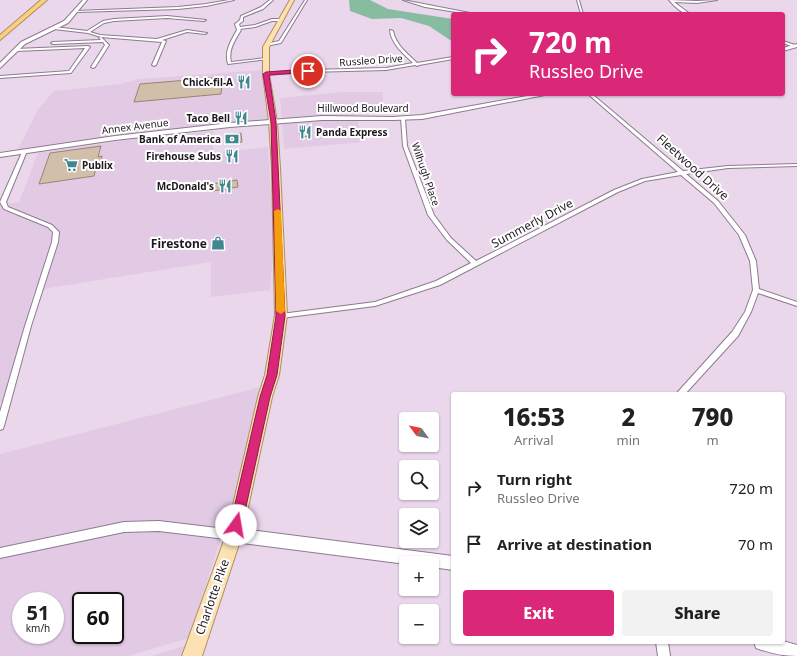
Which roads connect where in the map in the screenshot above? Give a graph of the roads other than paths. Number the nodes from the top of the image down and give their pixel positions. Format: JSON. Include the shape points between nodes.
{"nodes":[{"id":1,"x":34,"y":0,"type":"edge"},
{"id":2,"x":44,"y":0,"type":"edge"},
{"id":3,"x":85,"y":0,"type":"edge"},
{"id":4,"x":234,"y":0,"type":"edge"},
{"id":5,"x":272,"y":0,"type":"edge"},
{"id":6,"x":292,"y":0,"type":"edge"},
{"id":7,"x":306,"y":0,"type":"edge"},
{"id":8,"x":404,"y":0,"type":"edge"},
{"id":9,"x":578,"y":0,"type":"edge"},
{"id":10,"x":716,"y":0,"type":"edge"},
{"id":11,"x":671,"y":1,"type":"edge"},
{"id":12,"x":133,"y":4,"type":"dead end"},
{"id":13,"x":130,"y":8,"type":"junction"},
{"id":14,"x":76,"y":11,"type":"junction"},
{"id":15,"x":462,"y":12,"type":"edge"},
{"id":16,"x":581,"y":12,"type":"edge"},
{"id":17,"x":686,"y":12,"type":"edge"},
{"id":18,"x":204,"y":20,"type":"dead end"},
{"id":19,"x":281,"y":20,"type":"junction"},
{"id":20,"x":55,"y":28,"type":"junction"},
{"id":21,"x":238,"y":28,"type":"junction"},
{"id":22,"x":0,"y":30,"type":"edge"},
{"id":23,"x":391,"y":31,"type":"dead end"},
{"id":24,"x":88,"y":32,"type":"junction"},
{"id":25,"x":205,"y":33,"type":"dead end"},
{"id":26,"x":100,"y":36,"type":"junction"},
{"id":27,"x":0,"y":38,"type":"edge"},
{"id":28,"x":158,"y":40,"type":"junction"},
{"id":29,"x":104,"y":41,"type":"junction"},
{"id":30,"x":785,"y":42,"type":"edge"},
{"id":31,"x":53,"y":43,"type":"dead end"},
{"id":32,"x":267,"y":45,"type":"junction"},
{"id":33,"x":796,"y":45,"type":"edge"},
{"id":34,"x":785,"y":49,"type":"edge"},
{"id":35,"x":16,"y":50,"type":"junction"},
{"id":36,"x":451,"y":58,"type":"edge"},
{"id":37,"x":266,"y":59,"type":"junction"},
{"id":38,"x":154,"y":65,"type":"dead end"},
{"id":39,"x":417,"y":65,"type":"junction"},
{"id":40,"x":0,"y":66,"type":"edge"},
{"id":41,"x":93,"y":67,"type":"dead end"},
{"id":42,"x":266,"y":74,"type":"junction"},
{"id":43,"x":0,"y":77,"type":"edge"},
{"id":44,"x":537,"y":96,"type":"edge"},
{"id":45,"x":592,"y":96,"type":"edge"},
{"id":46,"x":403,"y":119,"type":"junction"},
{"id":47,"x":273,"y":122,"type":"junction"},
{"id":48,"x":25,"y":151,"type":"junction"},
{"id":49,"x":0,"y":155,"type":"edge"},
{"id":50,"x":797,"y":164,"type":"edge"},
{"id":51,"x":683,"y":173,"type":"junction"},
{"id":52,"x":476,"y":264,"type":"junction"},
{"id":53,"x":756,"y":290,"type":"junction"},
{"id":54,"x":797,"y":304,"type":"edge"},
{"id":55,"x":281,"y":316,"type":"junction"},
{"id":56,"x":682,"y":392,"type":"edge"},
{"id":57,"x":0,"y":426,"type":"edge"},
{"id":58,"x":234,"y":535,"type":"junction"},
{"id":59,"x":0,"y":553,"type":"edge"},
{"id":60,"x":451,"y":564,"type":"edge"},
{"id":61,"x":662,"y":644,"type":"edge"},
{"id":62,"x":768,"y":644,"type":"edge"},
{"id":63,"x":797,"y":653,"type":"edge"},
{"id":64,"x":192,"y":656,"type":"edge"},
{"id":65,"x":664,"y":656,"type":"edge"}],
"edges":[{"from":1,"to":22,"type":"highway"},
{"from":2,"to":27,"type":"highway"},
{"from":3,"to":14,"type":"street"},
{"from":4,"to":13,"type":"street","via":[[178,8]]},
{"from":5,"to":21,"type":"street","via":[[262,8],[242,17],[237,24]]},
{"from":6,"to":19,"type":"main road","name":"Charlotte Pike"},
{"from":7,"to":32,"type":"street","via":[[280,42]]},
{"from":8,"to":15,"type":"street"},
{"from":9,"to":16,"type":"street"},
{"from":10,"to":11,"type":"street"},
{"from":11,"to":17,"type":"street"},
{"from":12,"to":13,"type":"street"},
{"from":13,"to":14,"type":"street"},
{"from":14,"to":20,"type":"street","via":[[66,22]]},
{"from":18,"to":24,"type":"street","via":[[168,17],[114,20],[103,22]]},
{"from":19,"to":21,"type":"street"},
{"from":19,"to":32,"type":"main road","name":"Charlotte Pike"},
{"from":20,"to":24,"type":"street"},
{"from":20,"to":35,"type":"street","via":[[23,42]]},
{"from":21,"to":37,"type":"street","via":[[229,48],[229,63]]},
{"from":23,"to":39,"type":"street","via":[[395,42]]},
{"from":24,"to":26,"type":"street"},
{"from":25,"to":28,"type":"street","via":[[187,31]]},
{"from":26,"to":28,"type":"street"},
{"from":26,"to":29,"type":"street"},
{"from":28,"to":38,"type":"street","via":[[164,41]]},
{"from":29,"to":31,"type":"street"},
{"from":29,"to":41,"type":"street","via":[[107,45]]},
{"from":30,"to":33,"type":"street"},
{"from":32,"to":37,"type":"main road","name":"Charlotte Pike"},
{"from":33,"to":34,"type":"street"},
{"from":35,"to":40,"type":"street"},
{"from":35,"to":43,"type":"street","via":[[88,47],[70,72]]},
{"from":36,"to":39,"type":"street","name":"Russleo Drive"},
{"from":37,"to":42,"type":"main road","name":"Charlotte Pike"},
{"from":39,"to":42,"type":"street","name":"Russleo Drive","via":[[370,70]]},
{"from":42,"to":47,"type":"main road","name":"Charlotte Pike"},
{"from":44,"to":46,"type":"street","name":"Hillwood Boulevard","via":[[448,114]]},
{"from":45,"to":51,"type":"street","name":"Fleetwood Drive"},
{"from":46,"to":47,"type":"street","name":"Hillwood Boulevard","via":[[322,118]]},
{"from":46,"to":52,"type":"street","name":"Wilhugh Place","via":[[405,146],[430,215],[449,239]]},
{"from":47,"to":48,"type":"street","name":"Annex Avenue","via":[[191,128]]},
{"from":47,"to":55,"type":"main road","name":"Charlotte Pike"},
{"from":48,"to":49,"type":"street","name":"Annex Avenue"},
{"from":48,"to":57,"type":"street","via":[[3,202],[6,208],[50,226],[56,232]]},
{"from":50,"to":51,"type":"street","name":"Summerly Drive"},
{"from":51,"to":52,"type":"street","name":"Summerly Drive","via":[[644,180],[616,190]]},
{"from":51,"to":53,"type":"street","name":"Fleetwood Drive","via":[[716,202],[742,234],[752,261]]},
{"from":52,"to":55,"type":"street","name":"Summerly Drive","via":[[438,284],[376,304]]},
{"from":53,"to":54,"type":"street"},
{"from":53,"to":56,"type":"street","name":"Fleetwood Drive","via":[[736,334]]},
{"from":55,"to":58,"type":"main road","name":"Charlotte Pike","via":[[272,375]]},
{"from":58,"to":59,"type":"street","via":[[159,526],[124,526]]},
{"from":58,"to":60,"type":"street"},
{"from":58,"to":64,"type":"main road","name":"Charlotte Pike"},
{"from":61,"to":65,"type":"street"},
{"from":62,"to":63,"type":"street"}]}
